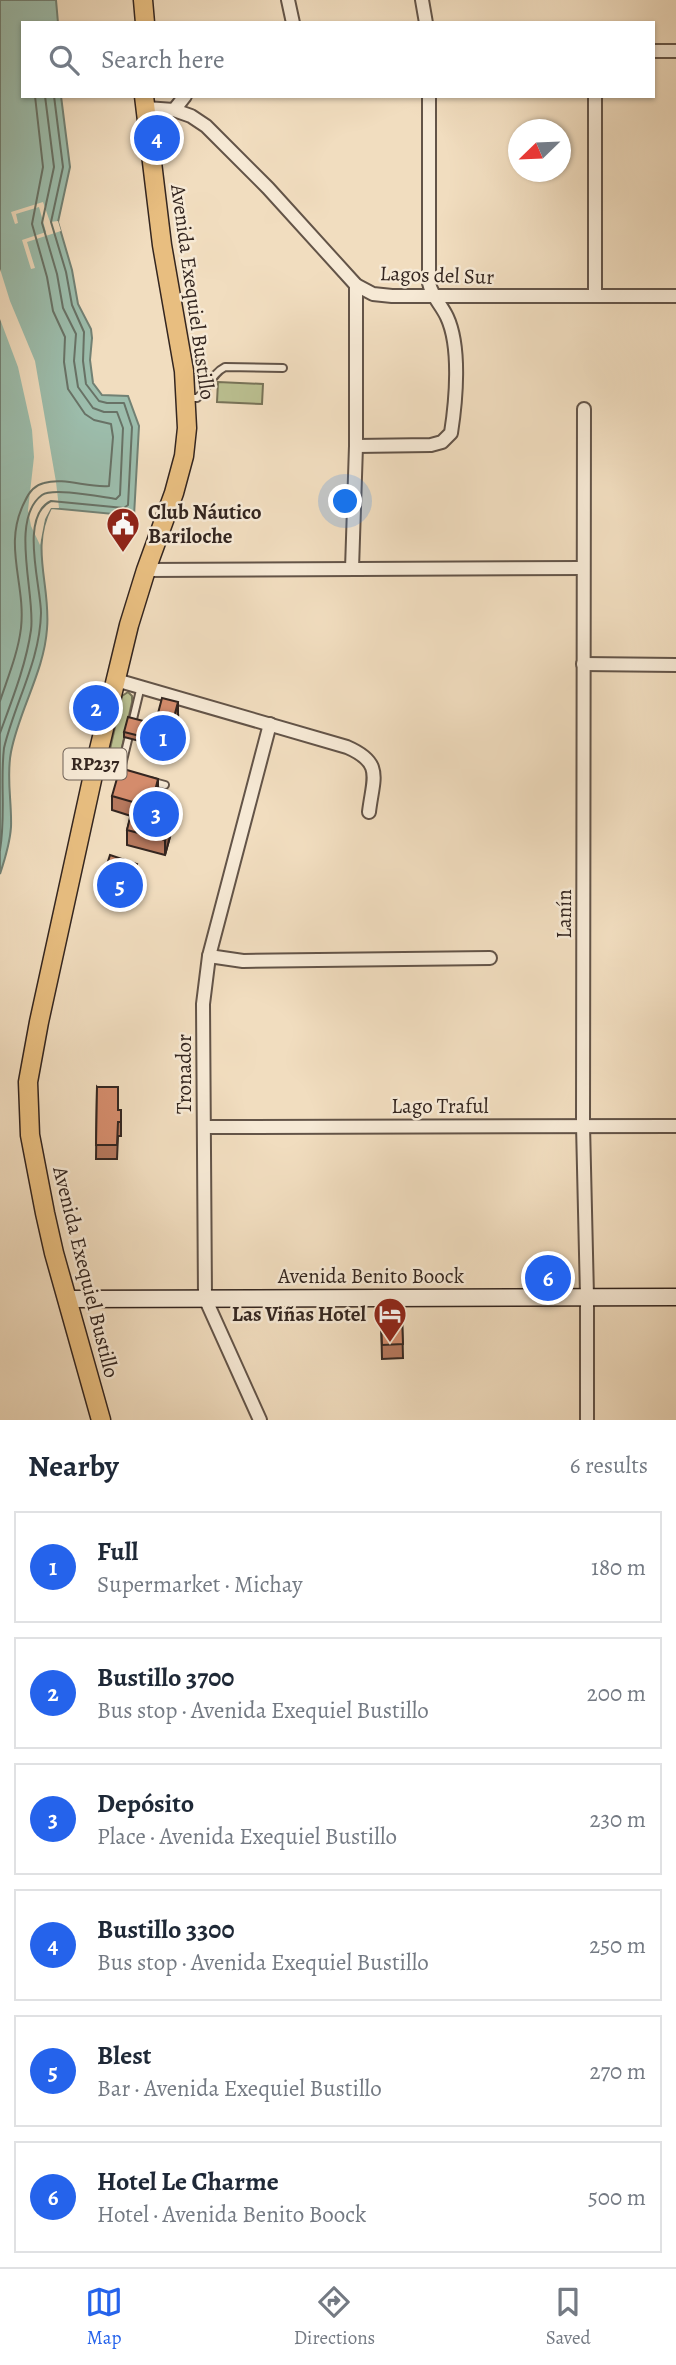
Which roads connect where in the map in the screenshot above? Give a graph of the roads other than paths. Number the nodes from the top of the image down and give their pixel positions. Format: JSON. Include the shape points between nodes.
{"nodes":[{"id":1,"x":133,"y":0,"type":"edge"},
{"id":2,"x":143,"y":0,"type":"edge"},
{"id":3,"x":288,"y":0,"type":"edge"},
{"id":4,"x":422,"y":0,"type":"edge"},
{"id":5,"x":134,"y":21,"type":"edge"},
{"id":6,"x":145,"y":21,"type":"edge"},
{"id":7,"x":293,"y":21,"type":"edge"},
{"id":8,"x":426,"y":21,"type":"edge"},
{"id":9,"x":655,"y":51,"type":"edge"},
{"id":10,"x":676,"y":51,"type":"edge"},
{"id":11,"x":183,"y":98,"type":"edge"},
{"id":12,"x":429,"y":98,"type":"edge"},
{"id":13,"x":595,"y":98,"type":"edge"},
{"id":14,"x":145,"y":100,"type":"edge"},
{"id":15,"x":174,"y":110,"type":"junction"},
{"id":16,"x":356,"y":285,"type":"junction"},
{"id":17,"x":432,"y":296,"type":"junction"},
{"id":18,"x":595,"y":296,"type":"junction"},
{"id":19,"x":676,"y":296,"type":"edge"},
{"id":20,"x":283,"y":368,"type":"dead end"},
{"id":21,"x":187,"y":398,"type":"junction"},
{"id":22,"x":584,"y":409,"type":"dead end"},
{"id":23,"x":356,"y":446,"type":"junction"},
{"id":24,"x":583,"y":568,"type":"junction"},
{"id":25,"x":352,"y":569,"type":"junction"},
{"id":26,"x":146,"y":570,"type":"junction"},
{"id":27,"x":583,"y":664,"type":"junction"},
{"id":28,"x":676,"y":665,"type":"edge"},
{"id":29,"x":116,"y":680,"type":"junction"},
{"id":30,"x":141,"y":686,"type":"junction"},
{"id":31,"x":270,"y":724,"type":"junction"},
{"id":32,"x":95,"y":766,"type":"junction"},
{"id":33,"x":120,"y":773,"type":"junction"},
{"id":34,"x":131,"y":776,"type":"edge"},
{"id":35,"x":143,"y":779,"type":"edge"},
{"id":36,"x":165,"y":785,"type":"dead end"},
{"id":37,"x":369,"y":812,"type":"dead end"},
{"id":38,"x":209,"y":956,"type":"junction"},
{"id":39,"x":490,"y":958,"type":"dead end"},
{"id":40,"x":583,"y":1125,"type":"junction"},
{"id":41,"x":676,"y":1126,"type":"edge"},
{"id":42,"x":204,"y":1127,"type":"junction"},
{"id":43,"x":587,"y":1296,"type":"junction"},
{"id":44,"x":676,"y":1297,"type":"edge"},
{"id":45,"x":205,"y":1298,"type":"junction"},
{"id":46,"x":67,"y":1299,"type":"junction"},
{"id":47,"x":101,"y":1420,"type":"edge"},
{"id":48,"x":260,"y":1420,"type":"edge"},
{"id":49,"x":587,"y":1420,"type":"edge"}],
"edges":[{"from":1,"to":5,"type":"main road"},
{"from":2,"to":6,"type":"main road"},
{"from":3,"to":7,"type":"street"},
{"from":4,"to":8,"type":"street"},
{"from":9,"to":10,"type":"street"},
{"from":11,"to":15,"type":"street"},
{"from":12,"to":17,"type":"street"},
{"from":13,"to":18,"type":"street"},
{"from":14,"to":15,"type":"street","name":"Lagos del Sur"},
{"from":14,"to":21,"type":"main road","name":"Avenida Exequiel Bustillo","number":"RP237"},
{"from":15,"to":16,"type":"street","name":"Lagos del Sur","via":[[206,126]]},
{"from":16,"to":17,"type":"street","name":"Lagos del Sur","via":[[373,294]]},
{"from":16,"to":23,"type":"street"},
{"from":17,"to":18,"type":"street","name":"Lagos del Sur"},
{"from":17,"to":23,"type":"street","via":[[446,316],[454,346],[451,433],[431,445]]},
{"from":18,"to":19,"type":"street","name":"Lagos del Sur"},
{"from":20,"to":21,"type":"lane","via":[[225,367],[218,370],[205,392]]},
{"from":21,"to":26,"type":"main road","name":"Avenida Exequiel Bustillo","number":"RP237","via":[[184,456]]},
{"from":22,"to":24,"type":"street","name":"Lanín"},
{"from":23,"to":25,"type":"street"},
{"from":24,"to":25,"type":"street"},
{"from":24,"to":27,"type":"street","name":"Lanín"},
{"from":25,"to":26,"type":"street"},
{"from":26,"to":29,"type":"main road","name":"Avenida Exequiel Bustillo","number":"RP237"},
{"from":27,"to":28,"type":"street"},
{"from":27,"to":40,"type":"street","name":"Lanín"},
{"from":29,"to":30,"type":"street"},
{"from":29,"to":32,"type":"main road","name":"Avenida Exequiel Bustillo","number":"RP237"},
{"from":30,"to":31,"type":"street"},
{"from":30,"to":33,"type":"lane"},
{"from":31,"to":37,"type":"street","via":[[364,754],[372,763],[373,774]]},
{"from":31,"to":38,"type":"street","name":"Tronador"},
{"from":32,"to":33,"type":"lane"},
{"from":32,"to":46,"type":"main road","name":"Avenida Exequiel Bustillo","number":"RP237","via":[[28,1082],[35,1165]]},
{"from":33,"to":34,"type":"lane"},
{"from":35,"to":36,"type":"lane"},
{"from":38,"to":39,"type":"street","via":[[243,961]]},
{"from":38,"to":42,"type":"street","name":"Tronador","via":[[203,1004]]},
{"from":40,"to":41,"type":"street","name":"Lago Traful"},
{"from":40,"to":42,"type":"street","name":"Lago Traful"},
{"from":40,"to":43,"type":"street","name":"Lanín"},
{"from":42,"to":45,"type":"street","name":"Tronador"},
{"from":43,"to":44,"type":"main road","name":"Avenida Benito Boock"},
{"from":43,"to":45,"type":"main road","name":"Avenida Benito Boock"},
{"from":43,"to":49,"type":"street","name":"Lanín"},
{"from":45,"to":46,"type":"main road","name":"Avenida Benito Boock"},
{"from":45,"to":48,"type":"street","name":"Tronador"},
{"from":46,"to":47,"type":"main road","name":"Avenida Exequiel Bustillo","number":"RP237"}]}
